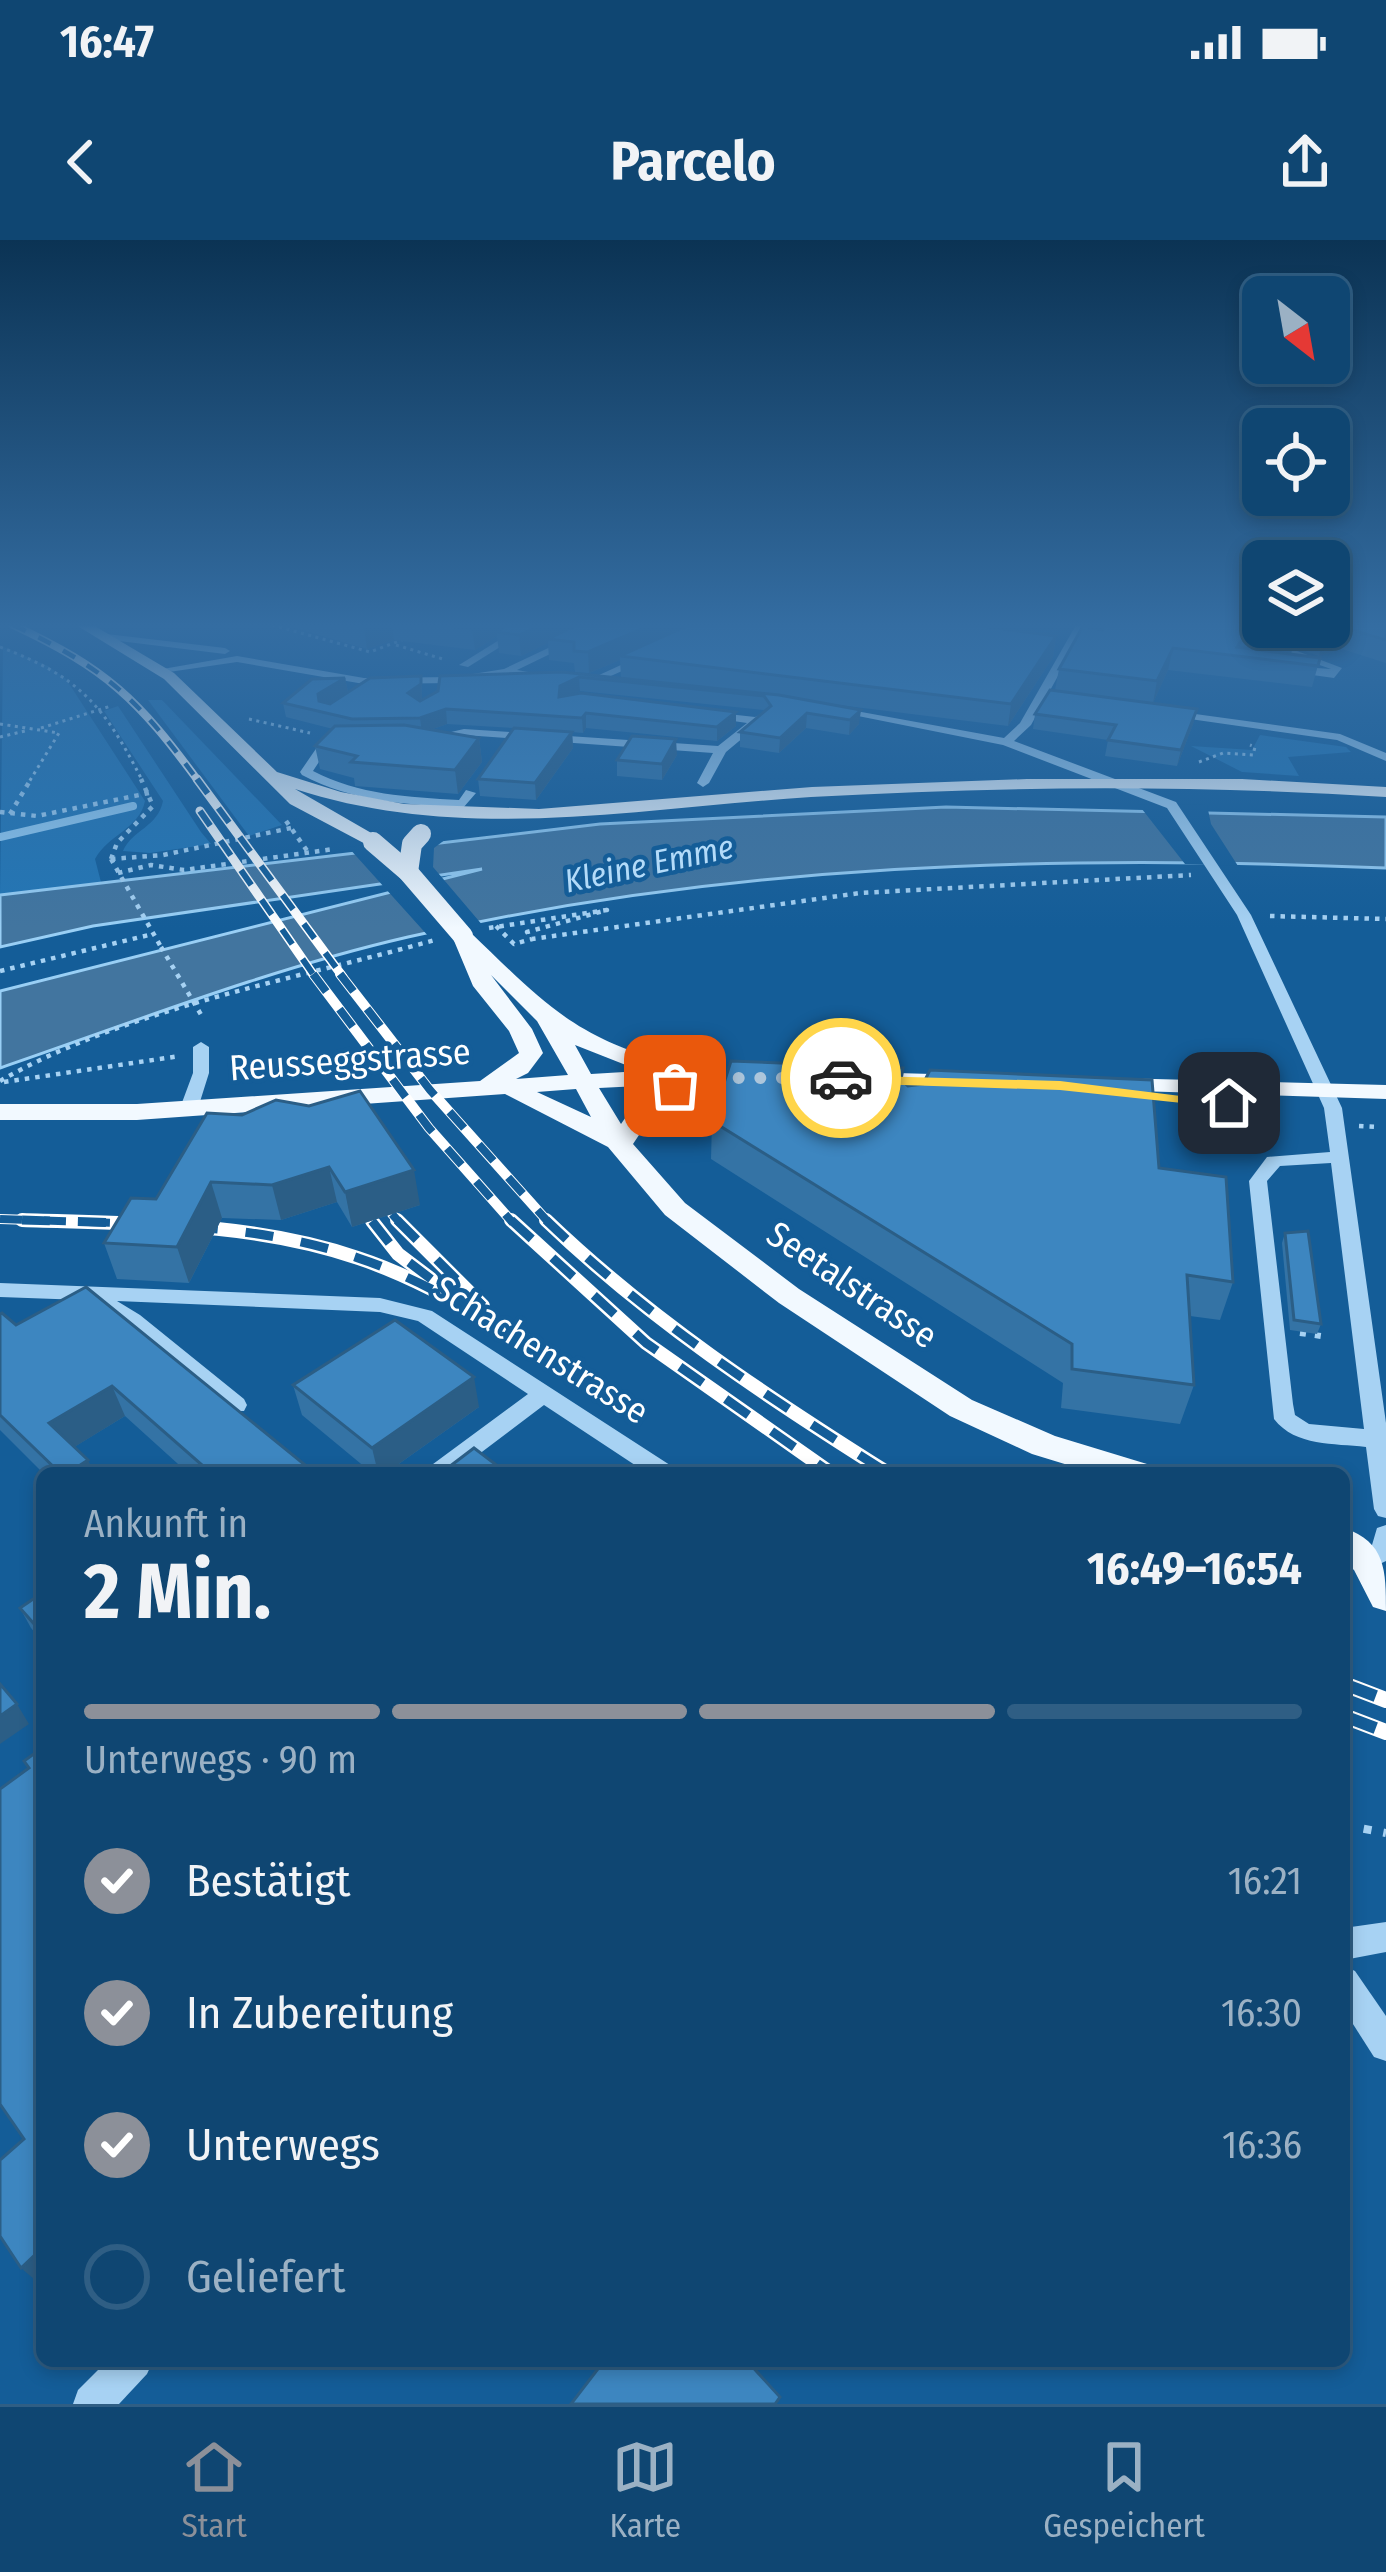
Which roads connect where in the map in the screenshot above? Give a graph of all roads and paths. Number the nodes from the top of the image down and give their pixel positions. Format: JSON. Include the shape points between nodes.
{"nodes":[{"id":1,"x":14,"y":726,"type":"edge"},
{"id":2,"x":44,"y":726,"type":"edge"},
{"id":3,"x":103,"y":726,"type":"edge"},
{"id":4,"x":220,"y":726,"type":"edge"},
{"id":5,"x":752,"y":726,"type":"edge"},
{"id":6,"x":918,"y":726,"type":"edge"},
{"id":7,"x":1024,"y":726,"type":"edge"},
{"id":8,"x":1264,"y":726,"type":"edge"},
{"id":9,"x":36,"y":729,"type":"junction"},
{"id":10,"x":514,"y":736,"type":"junction"},
{"id":11,"x":0,"y":737,"type":"edge"},
{"id":12,"x":420,"y":740,"type":"junction"},
{"id":13,"x":402,"y":741,"type":"edge"},
{"id":14,"x":346,"y":742,"type":"edge"},
{"id":15,"x":1006,"y":742,"type":"junction"},
{"id":16,"x":1246,"y":744,"type":"dead end"},
{"id":17,"x":721,"y":750,"type":"junction"},
{"id":18,"x":457,"y":751,"type":"edge"},
{"id":19,"x":498,"y":754,"type":"edge"},
{"id":20,"x":1386,"y":757,"type":"edge"},
{"id":21,"x":1197,"y":764,"type":"dead end"},
{"id":22,"x":272,"y":776,"type":"junction"},
{"id":23,"x":1118,"y":781,"type":"junction"},
{"id":24,"x":703,"y":783,"type":"dead end"},
{"id":25,"x":1386,"y":792,"type":"edge"},
{"id":26,"x":470,"y":793,"type":"dead end"},
{"id":27,"x":149,"y":794,"type":"junction"},
{"id":28,"x":0,"y":812,"type":"edge"},
{"id":29,"x":10,"y":814,"type":"junction"},
{"id":30,"x":468,"y":818,"type":"junction"},
{"id":31,"x":308,"y":852,"type":"dead end"},
{"id":32,"x":151,"y":856,"type":"junction"},
{"id":33,"x":268,"y":857,"type":"dead end"},
{"id":34,"x":111,"y":859,"type":"junction"},
{"id":35,"x":152,"y":865,"type":"junction"},
{"id":36,"x":1215,"y":871,"type":"junction"},
{"id":37,"x":408,"y":872,"type":"junction"},
{"id":38,"x":120,"y":877,"type":"junction"},
{"id":39,"x":1244,"y":915,"type":"junction"},
{"id":40,"x":1386,"y":919,"type":"edge"},
{"id":41,"x":496,"y":926,"type":"junction"},
{"id":42,"x":153,"y":934,"type":"junction"},
{"id":43,"x":463,"y":935,"type":"junction"},
{"id":44,"x":532,"y":939,"type":"junction"},
{"id":45,"x":0,"y":971,"type":"edge"},
{"id":46,"x":547,"y":1018,"type":"junction"},
{"id":47,"x":200,"y":1047,"type":"junction"},
{"id":48,"x":704,"y":1078,"type":"junction"},
{"id":49,"x":789,"y":1078,"type":"edge"},
{"id":50,"x":827,"y":1078,"type":"edge"},
{"id":51,"x":0,"y":1082,"type":"edge"},
{"id":52,"x":584,"y":1082,"type":"junction"},
{"id":53,"x":990,"y":1083,"type":"edge"},
{"id":54,"x":1081,"y":1087,"type":"edge"},
{"id":55,"x":475,"y":1088,"type":"junction"},
{"id":56,"x":1386,"y":1092,"type":"edge"},
{"id":57,"x":1329,"y":1099,"type":"junction"},
{"id":58,"x":189,"y":1108,"type":"junction"},
{"id":59,"x":1386,"y":1111,"type":"edge"},
{"id":60,"x":0,"y":1112,"type":"edge"},
{"id":61,"x":620,"y":1145,"type":"junction"},
{"id":62,"x":1337,"y":1157,"type":"junction"},
{"id":63,"x":0,"y":1291,"type":"edge"},
{"id":64,"x":85,"y":1293,"type":"junction"},
{"id":65,"x":51,"y":1312,"type":"edge"},
{"id":66,"x":545,"y":1393,"type":"junction"},
{"id":67,"x":236,"y":1405,"type":"edge"},
{"id":68,"x":1381,"y":1440,"type":"edge"},
{"id":69,"x":444,"y":1467,"type":"edge"},
{"id":70,"x":656,"y":1467,"type":"edge"},
{"id":71,"x":1118,"y":1467,"type":"edge"},
{"id":72,"x":1386,"y":1509,"type":"edge"},
{"id":73,"x":1366,"y":1546,"type":"edge"},
{"id":74,"x":1386,"y":1596,"type":"edge"},
{"id":75,"x":1350,"y":1826,"type":"edge"},
{"id":76,"x":1384,"y":1832,"type":"edge"},
{"id":77,"x":1386,"y":1937,"type":"edge"},
{"id":78,"x":1350,"y":1943,"type":"edge"},
{"id":79,"x":1350,"y":1991,"type":"edge"},
{"id":80,"x":1386,"y":2045,"type":"edge"},
{"id":81,"x":128,"y":2367,"type":"edge"},
{"id":82,"x":92,"y":2404,"type":"edge"}],
"edges":[{"from":1,"to":9,"type":"path"},
{"from":2,"to":9,"type":"path"},
{"from":3,"to":27,"type":"path"},
{"from":4,"to":22,"type":"main road"},
{"from":5,"to":17,"type":"street"},
{"from":6,"to":15,"type":"street"},
{"from":7,"to":15,"type":"street"},
{"from":8,"to":20,"type":"street","via":[[1340,736]]},
{"from":9,"to":11,"type":"path"},
{"from":9,"to":29,"type":"path","via":[[58,733]]},
{"from":10,"to":12,"type":"street","via":[[464,732]]},
{"from":10,"to":17,"type":"street"},
{"from":10,"to":19,"type":"street"},
{"from":12,"to":13,"type":"street"},
{"from":12,"to":18,"type":"street","via":[[416,748]]},
{"from":14,"to":26,"type":"street","via":[[326,742],[306,772],[358,797],[463,804]]},
{"from":15,"to":23,"type":"street"},
{"from":16,"to":21,"type":"path","via":[[1253,755],[1223,753]]},
{"from":17,"to":24,"type":"street"},
{"from":22,"to":30,"type":"main road","via":[[350,804]]},
{"from":22,"to":37,"type":"main road","bridge":true},
{"from":23,"to":25,"type":"main road"},
{"from":23,"to":30,"type":"main road"},
{"from":23,"to":36,"type":"street","via":[[1172,805]]},
{"from":27,"to":29,"type":"path"},
{"from":27,"to":34,"type":"path","via":[[149,815],[119,839]]},
{"from":28,"to":29,"type":"path"},
{"from":30,"to":37,"type":"main road","bridge":true,"via":[[421,834]]},
{"from":31,"to":32,"type":"path","via":[[292,828]]},
{"from":32,"to":34,"type":"path"},
{"from":32,"to":35,"type":"path"},
{"from":33,"to":35,"type":"path","via":[[184,870]]},
{"from":34,"to":38,"type":"path"},
{"from":35,"to":38,"type":"path"},
{"from":36,"to":39,"type":"street"},
{"from":36,"to":44,"type":"path","via":[[874,888]]},
{"from":37,"to":43,"type":"main road","bridge":true},
{"from":38,"to":42,"type":"path"},
{"from":39,"to":40,"type":"path"},
{"from":39,"to":57,"type":"street"},
{"from":41,"to":43,"type":"path"},
{"from":41,"to":44,"type":"path","via":[[514,944]]},
{"from":41,"to":44,"type":"path","via":[[607,910],[527,932]]},
{"from":42,"to":45,"type":"path"},
{"from":42,"to":47,"type":"path","bridge":true,"via":[[208,1028]]},
{"from":43,"to":46,"type":"main road"},
{"from":43,"to":51,"type":"path","via":[[160,1017],[33,1062]]},
{"from":43,"to":55,"type":"main road","via":[[484,986],[531,1052],[519,1068]]},
{"from":46,"to":48,"type":"main road","via":[[612,1056]]},
{"from":46,"to":52,"type":"main road","name":"Seetalstrasse"},
{"from":47,"to":51,"type":"path","via":[[162,1061]]},
{"from":47,"to":58,"type":"street"},
{"from":48,"to":49,"type":"main road"},
{"from":48,"to":52,"type":"main road","name":"Reusseggstrasse"},
{"from":48,"to":61,"type":"main road","via":[[652,1097]]},
{"from":50,"to":53,"type":"main road","via":[[917,1088]]},
{"from":52,"to":55,"type":"main road","name":"Reusseggstrasse"},
{"from":52,"to":61,"type":"main road","name":"Seetalstrasse"},
{"from":54,"to":57,"type":"main road","via":[[1156,1100]]},
{"from":55,"to":58,"type":"main road","name":"Reusseggstrasse"},
{"from":55,"to":61,"type":"main road","via":[[549,1103]]},
{"from":56,"to":57,"type":"main road"},
{"from":57,"to":59,"type":"main road"},
{"from":57,"to":62,"type":"street"},
{"from":58,"to":60,"type":"main road","name":"Reusseggstrasse"},
{"from":61,"to":71,"type":"main road","name":"Seetalstrasse","via":[[658,1193],[733,1255],[923,1384],[1002,1428]]},
{"from":62,"to":68,"type":"street"},
{"from":62,"to":68,"type":"street","via":[[1274,1161],[1258,1181],[1282,1404],[1285,1419],[1304,1432]]},
{"from":63,"to":64,"type":"street","name":"Schachenstrasse"},
{"from":64,"to":65,"type":"street"},
{"from":64,"to":66,"type":"street","name":"Schachenstrasse","via":[[380,1305],[425,1316]]},
{"from":64,"to":67,"type":"street","via":[[133,1320]]},
{"from":66,"to":69,"type":"street"},
{"from":66,"to":70,"type":"street","name":"Schachenstrasse"},
{"from":68,"to":72,"type":"street"},
{"from":73,"to":74,"type":"main road"},
{"from":75,"to":76,"type":"path"},
{"from":77,"to":78,"type":"street"},
{"from":79,"to":80,"type":"street"},
{"from":81,"to":82,"type":"street"}]}
